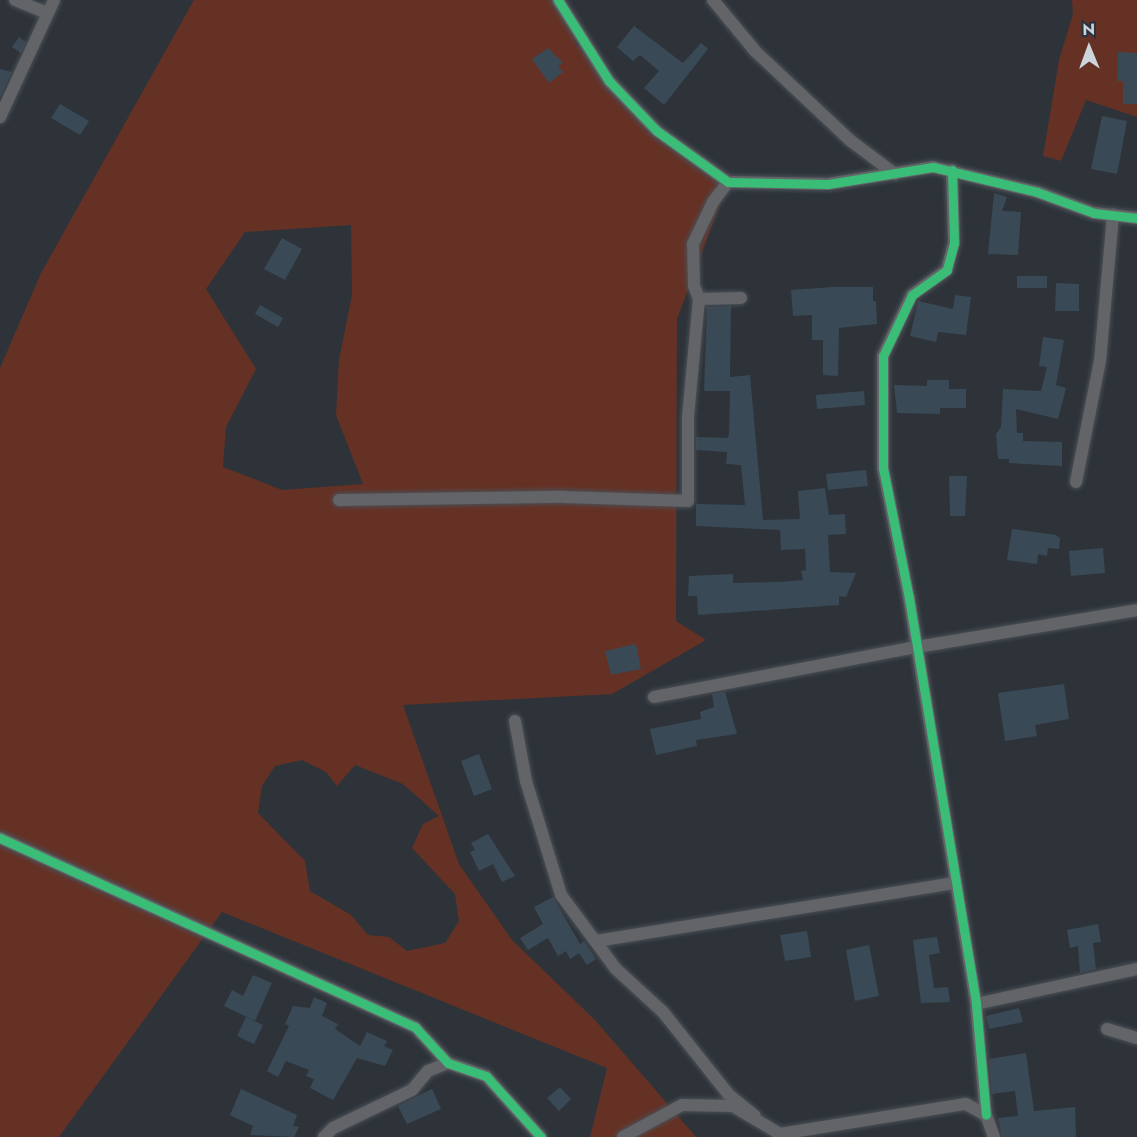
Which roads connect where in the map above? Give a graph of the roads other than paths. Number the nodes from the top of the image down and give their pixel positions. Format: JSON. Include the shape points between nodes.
{"nodes":[{"id":1,"x":15,"y":0,"type":"edge"},
{"id":2,"x":54,"y":0,"type":"edge"},
{"id":3,"x":558,"y":0,"type":"edge"},
{"id":4,"x":713,"y":0,"type":"edge"},
{"id":5,"x":48,"y":13,"type":"junction"},
{"id":6,"x":0,"y":117,"type":"edge"},
{"id":7,"x":952,"y":170,"type":"junction"},
{"id":8,"x":895,"y":174,"type":"junction"},
{"id":9,"x":728,"y":182,"type":"junction"},
{"id":10,"x":1113,"y":215,"type":"junction"},
{"id":11,"x":1137,"y":218,"type":"edge"},
{"id":12,"x":741,"y":298,"type":"dead end"},
{"id":13,"x":699,"y":299,"type":"junction"},
{"id":14,"x":1076,"y":482,"type":"dead end"},
{"id":15,"x":339,"y":500,"type":"dead end"},
{"id":16,"x":1137,"y":610,"type":"edge"},
{"id":17,"x":916,"y":647,"type":"junction"},
{"id":18,"x":654,"y":697,"type":"dead end"},
{"id":19,"x":515,"y":721,"type":"dead end"},
{"id":20,"x":0,"y":838,"type":"edge"},
{"id":21,"x":955,"y":883,"type":"junction"},
{"id":22,"x":596,"y":940,"type":"junction"},
{"id":23,"x":1137,"y":969,"type":"edge"},
{"id":24,"x":976,"y":1004,"type":"junction"},
{"id":25,"x":1107,"y":1029,"type":"dead end"},
{"id":26,"x":1137,"y":1038,"type":"edge"},
{"id":27,"x":448,"y":1063,"type":"junction"},
{"id":28,"x":986,"y":1115,"type":"junction"},
{"id":29,"x":755,"y":1116,"type":"junction"},
{"id":30,"x":324,"y":1137,"type":"edge"},
{"id":31,"x":541,"y":1137,"type":"edge"},
{"id":32,"x":623,"y":1137,"type":"edge"},
{"id":33,"x":994,"y":1137,"type":"edge"}],
"edges":[{"from":1,"to":5,"type":"street"},
{"from":2,"to":5,"type":"street"},
{"from":3,"to":9,"type":"street","via":[[609,81],[657,131]]},
{"from":4,"to":8,"type":"street","via":[[755,51],[851,141]]},
{"from":5,"to":6,"type":"street"},
{"from":7,"to":8,"type":"street","via":[[933,167]]},
{"from":7,"to":10,"type":"street"},
{"from":7,"to":17,"type":"street","via":[[954,243],[947,270],[912,295],[883,356],[883,468]]},
{"from":8,"to":9,"type":"street","via":[[828,184]]},
{"from":9,"to":13,"type":"street","via":[[713,202],[693,244],[694,286]]},
{"from":10,"to":11,"type":"street"},
{"from":10,"to":14,"type":"street","via":[[1100,361]]},
{"from":12,"to":13,"type":"street"},
{"from":13,"to":15,"type":"street","via":[[688,417],[688,501],[564,497]]},
{"from":16,"to":17,"type":"street"},
{"from":17,"to":18,"type":"street"},
{"from":17,"to":21,"type":"street"},
{"from":19,"to":22,"type":"street","via":[[526,781],[561,895]]},
{"from":20,"to":27,"type":"street","via":[[415,1027]]},
{"from":21,"to":22,"type":"street"},
{"from":21,"to":24,"type":"street"},
{"from":22,"to":29,"type":"street","via":[[616,969],[679,1030],[729,1095]]},
{"from":23,"to":24,"type":"street"},
{"from":24,"to":28,"type":"street"},
{"from":25,"to":26,"type":"street"},
{"from":27,"to":30,"type":"street","via":[[428,1071],[412,1090],[333,1128]]},
{"from":27,"to":31,"type":"street","via":[[486,1076]]},
{"from":28,"to":29,"type":"street","via":[[966,1104],[927,1107],[780,1134],[764,1127]]},
{"from":28,"to":33,"type":"street"},
{"from":29,"to":32,"type":"street","via":[[733,1106],[682,1105]]}]}
